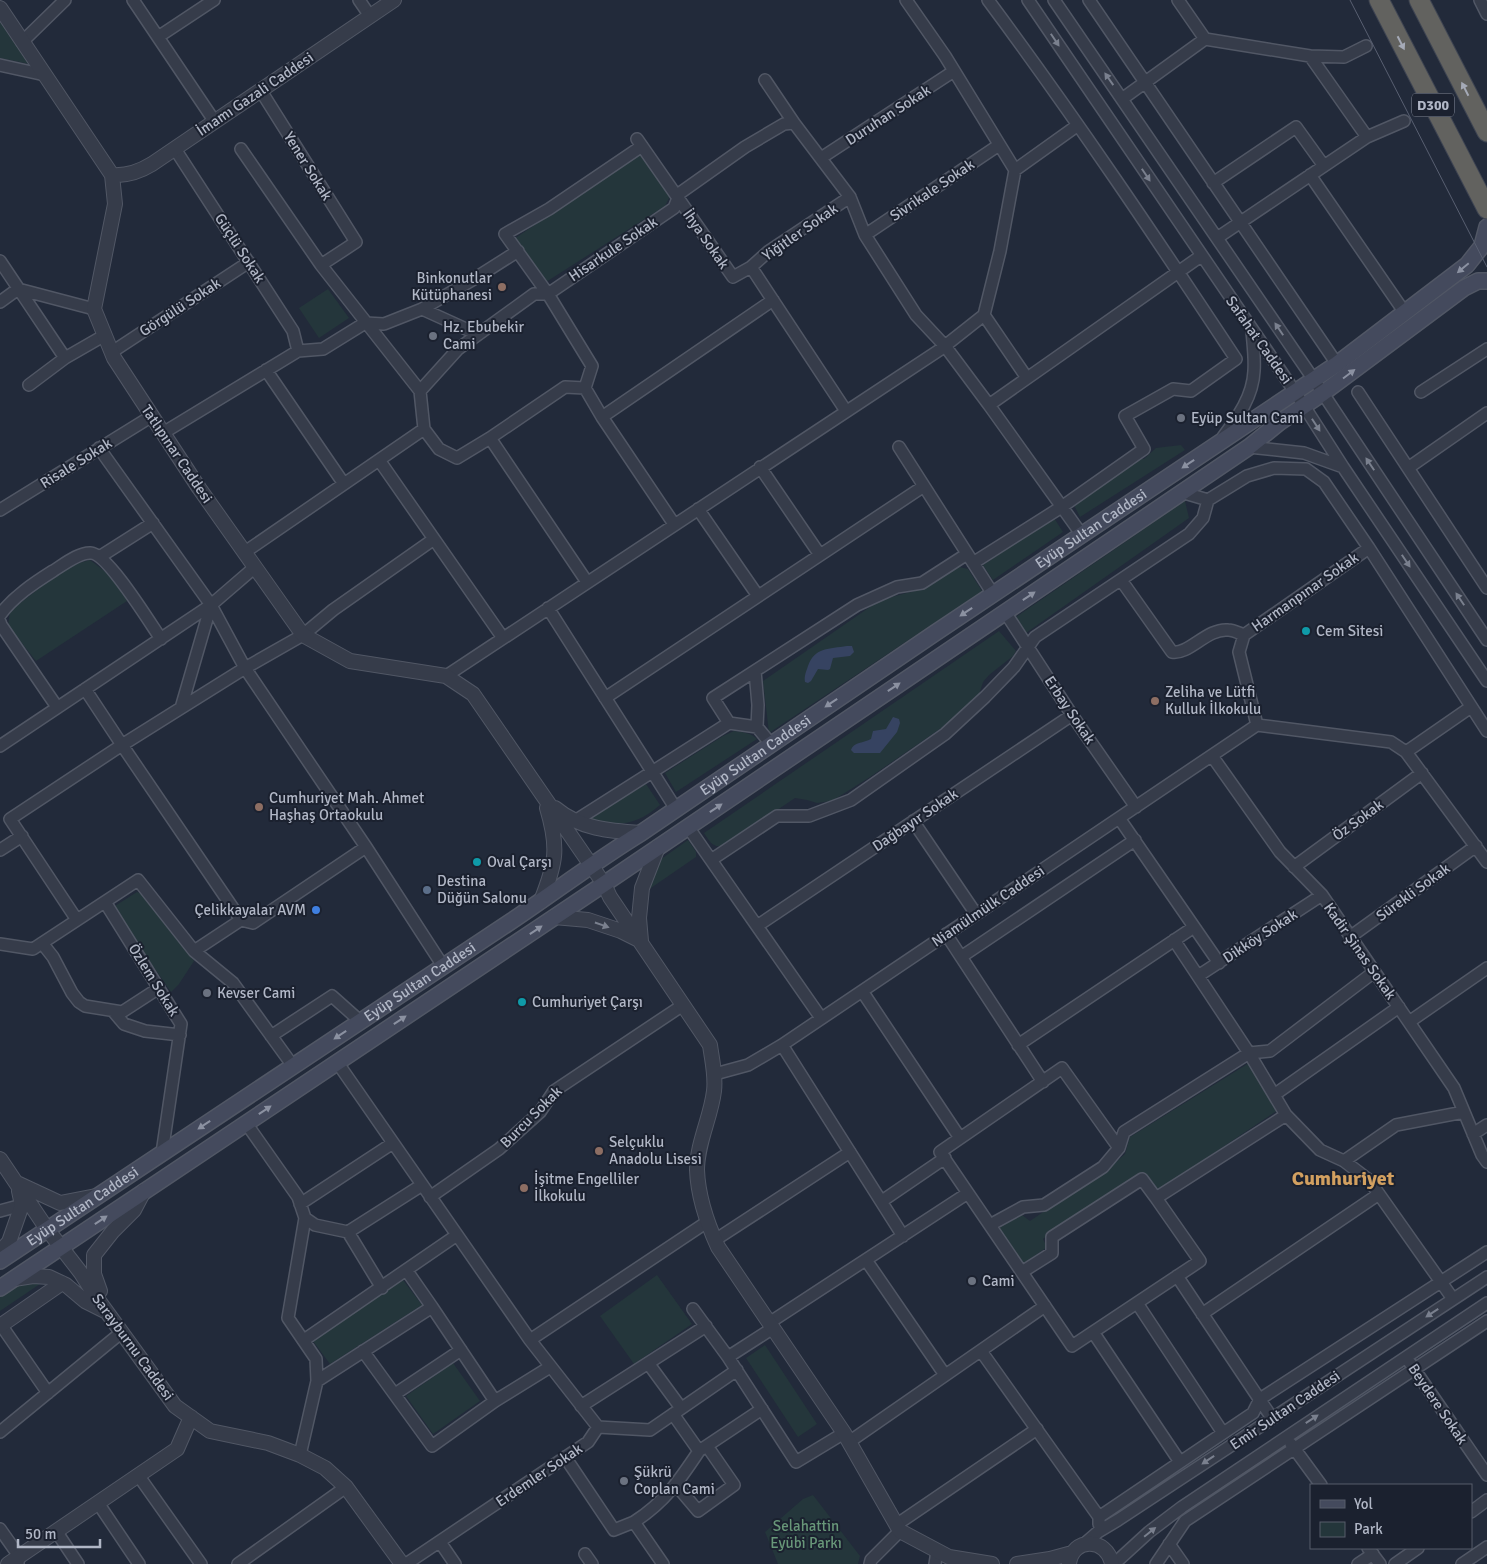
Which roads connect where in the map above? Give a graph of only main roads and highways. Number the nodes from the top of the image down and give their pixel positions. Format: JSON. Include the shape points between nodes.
{"nodes":[{"id":1,"x":1379,"y":0,"type":"edge"},
{"id":2,"x":1419,"y":0,"type":"edge"},
{"id":3,"x":1487,"y":132,"type":"edge"},
{"id":4,"x":1487,"y":209,"type":"edge"},
{"id":5,"x":1487,"y":227,"type":"edge"},
{"id":6,"x":1487,"y":281,"type":"edge"},
{"id":7,"x":0,"y":1261,"type":"edge"},
{"id":8,"x":0,"y":1288,"type":"edge"}],
"edges":[{"from":1,"to":4,"type":"highway","number":"D300","one_way":true},
{"from":3,"to":2,"type":"highway","number":"D300","one_way":true},
{"from":5,"to":7,"type":"main road","name":"Eyüp Sultan Caddesi","one_way":true,"via":[[1485,240],[1473,259],[1314,380]]},
{"from":8,"to":6,"type":"main road","name":"Eyüp Sultan Caddesi","one_way":true,"via":[[554,918],[1249,447],[1464,288],[1478,281]]}]}
